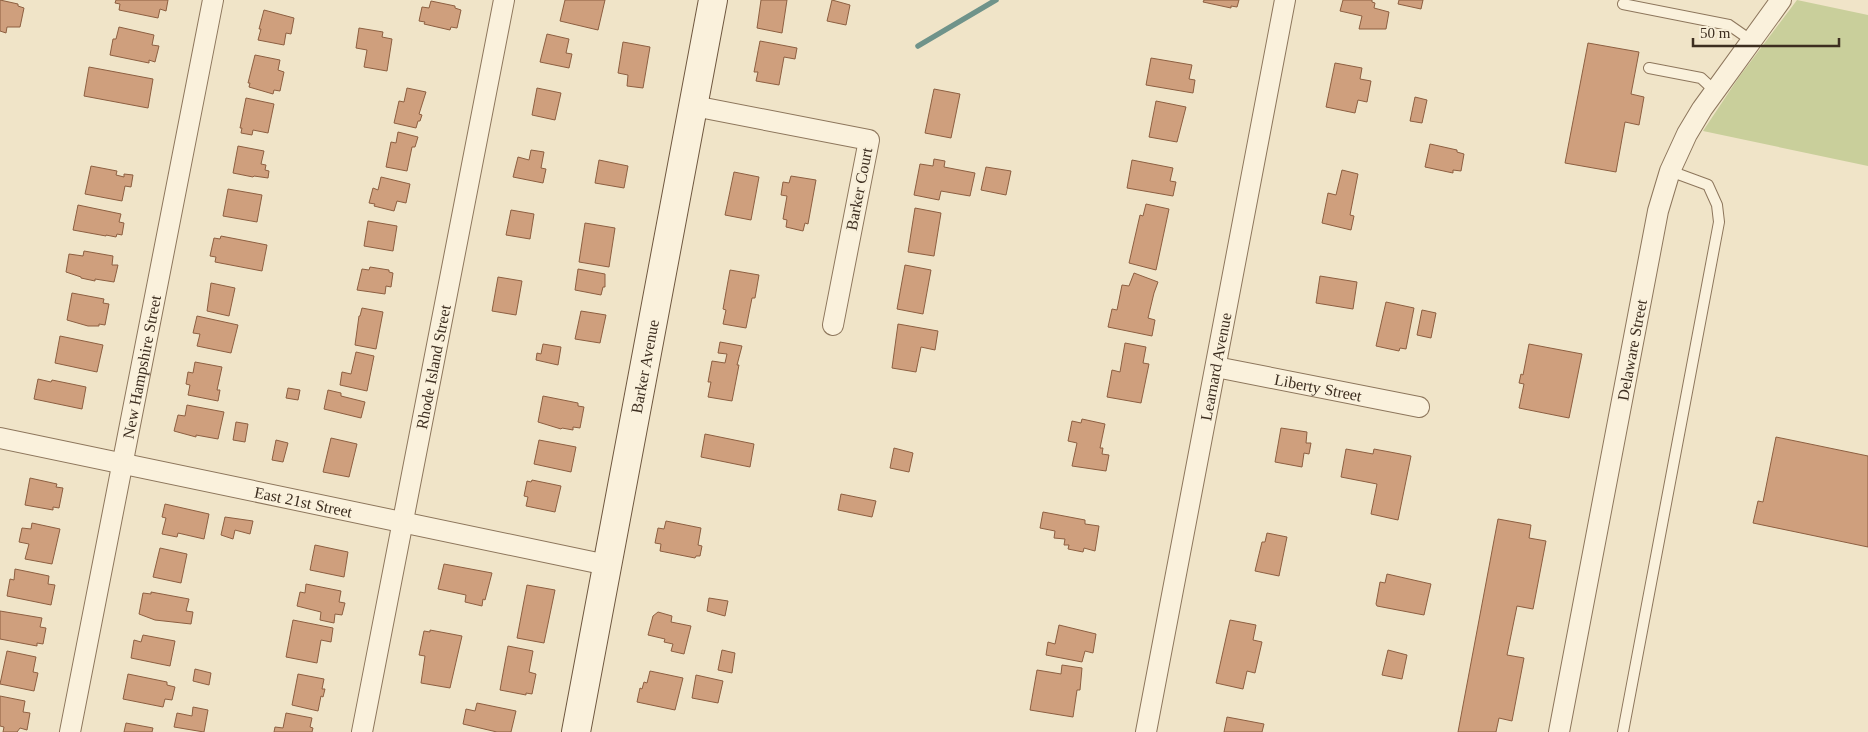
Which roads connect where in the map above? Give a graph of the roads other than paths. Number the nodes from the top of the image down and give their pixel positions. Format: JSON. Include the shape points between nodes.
{"nodes":[{"id":1,"x":213,"y":0,"type":"edge"},
{"id":2,"x":504,"y":0,"type":"edge"},
{"id":3,"x":713,"y":0,"type":"edge"},
{"id":4,"x":1285,"y":0,"type":"edge"},
{"id":5,"x":1781,"y":0,"type":"edge"},
{"id":6,"x":1623,"y":4,"type":"dead end"},
{"id":7,"x":1752,"y":41,"type":"junction"},
{"id":8,"x":1649,"y":68,"type":"dead end"},
{"id":9,"x":1715,"y":91,"type":"junction"},
{"id":10,"x":694,"y":106,"type":"junction"},
{"id":11,"x":1670,"y":171,"type":"junction"},
{"id":12,"x":833,"y":325,"type":"dead end"},
{"id":13,"x":1216,"y":367,"type":"junction"},
{"id":14,"x":1419,"y":407,"type":"dead end"},
{"id":15,"x":0,"y":438,"type":"edge"},
{"id":16,"x":122,"y":463,"type":"junction"},
{"id":17,"x":403,"y":522,"type":"junction"},
{"id":18,"x":607,"y":565,"type":"junction"},
{"id":19,"x":70,"y":732,"type":"edge"},
{"id":20,"x":362,"y":732,"type":"edge"},
{"id":21,"x":576,"y":732,"type":"edge"},
{"id":22,"x":1146,"y":732,"type":"edge"},
{"id":23,"x":1559,"y":732,"type":"edge"},
{"id":24,"x":1623,"y":732,"type":"edge"}],
"edges":[{"from":1,"to":16,"type":"street","name":"New Hampshire Street"},
{"from":2,"to":17,"type":"street","name":"Rhode Island Street"},
{"from":3,"to":10,"type":"street","name":"Barker Avenue"},
{"from":4,"to":13,"type":"street","name":"Learnard Avenue"},
{"from":5,"to":7,"type":"street","name":"Delaware Street"},
{"from":6,"to":7,"type":"lane","via":[[1730,25]]},
{"from":7,"to":9,"type":"street","name":"Delaware Street"},
{"from":8,"to":9,"type":"lane","via":[[1701,78]]},
{"from":9,"to":11,"type":"street","name":"Delaware Street","via":[[1687,134]]},
{"from":10,"to":12,"type":"street","name":"Barker Court","via":[[869,140]]},
{"from":10,"to":18,"type":"street","name":"Barker Avenue"},
{"from":11,"to":23,"type":"street","name":"Delaware Street","via":[[1653,231]]},
{"from":11,"to":24,"type":"lane","via":[[1708,185],[1717,205],[1719,222]]},
{"from":13,"to":14,"type":"street","name":"Liberty Street"},
{"from":13,"to":22,"type":"street","name":"Learnard Avenue"},
{"from":15,"to":16,"type":"street","name":"East 21st Street"},
{"from":16,"to":17,"type":"street","name":"East 21st Street"},
{"from":16,"to":19,"type":"street","name":"New Hampshire Street"},
{"from":17,"to":18,"type":"street","name":"East 21st Street"},
{"from":17,"to":20,"type":"street","name":"Rhode Island Street"},
{"from":18,"to":21,"type":"street","name":"Barker Avenue"}]}
